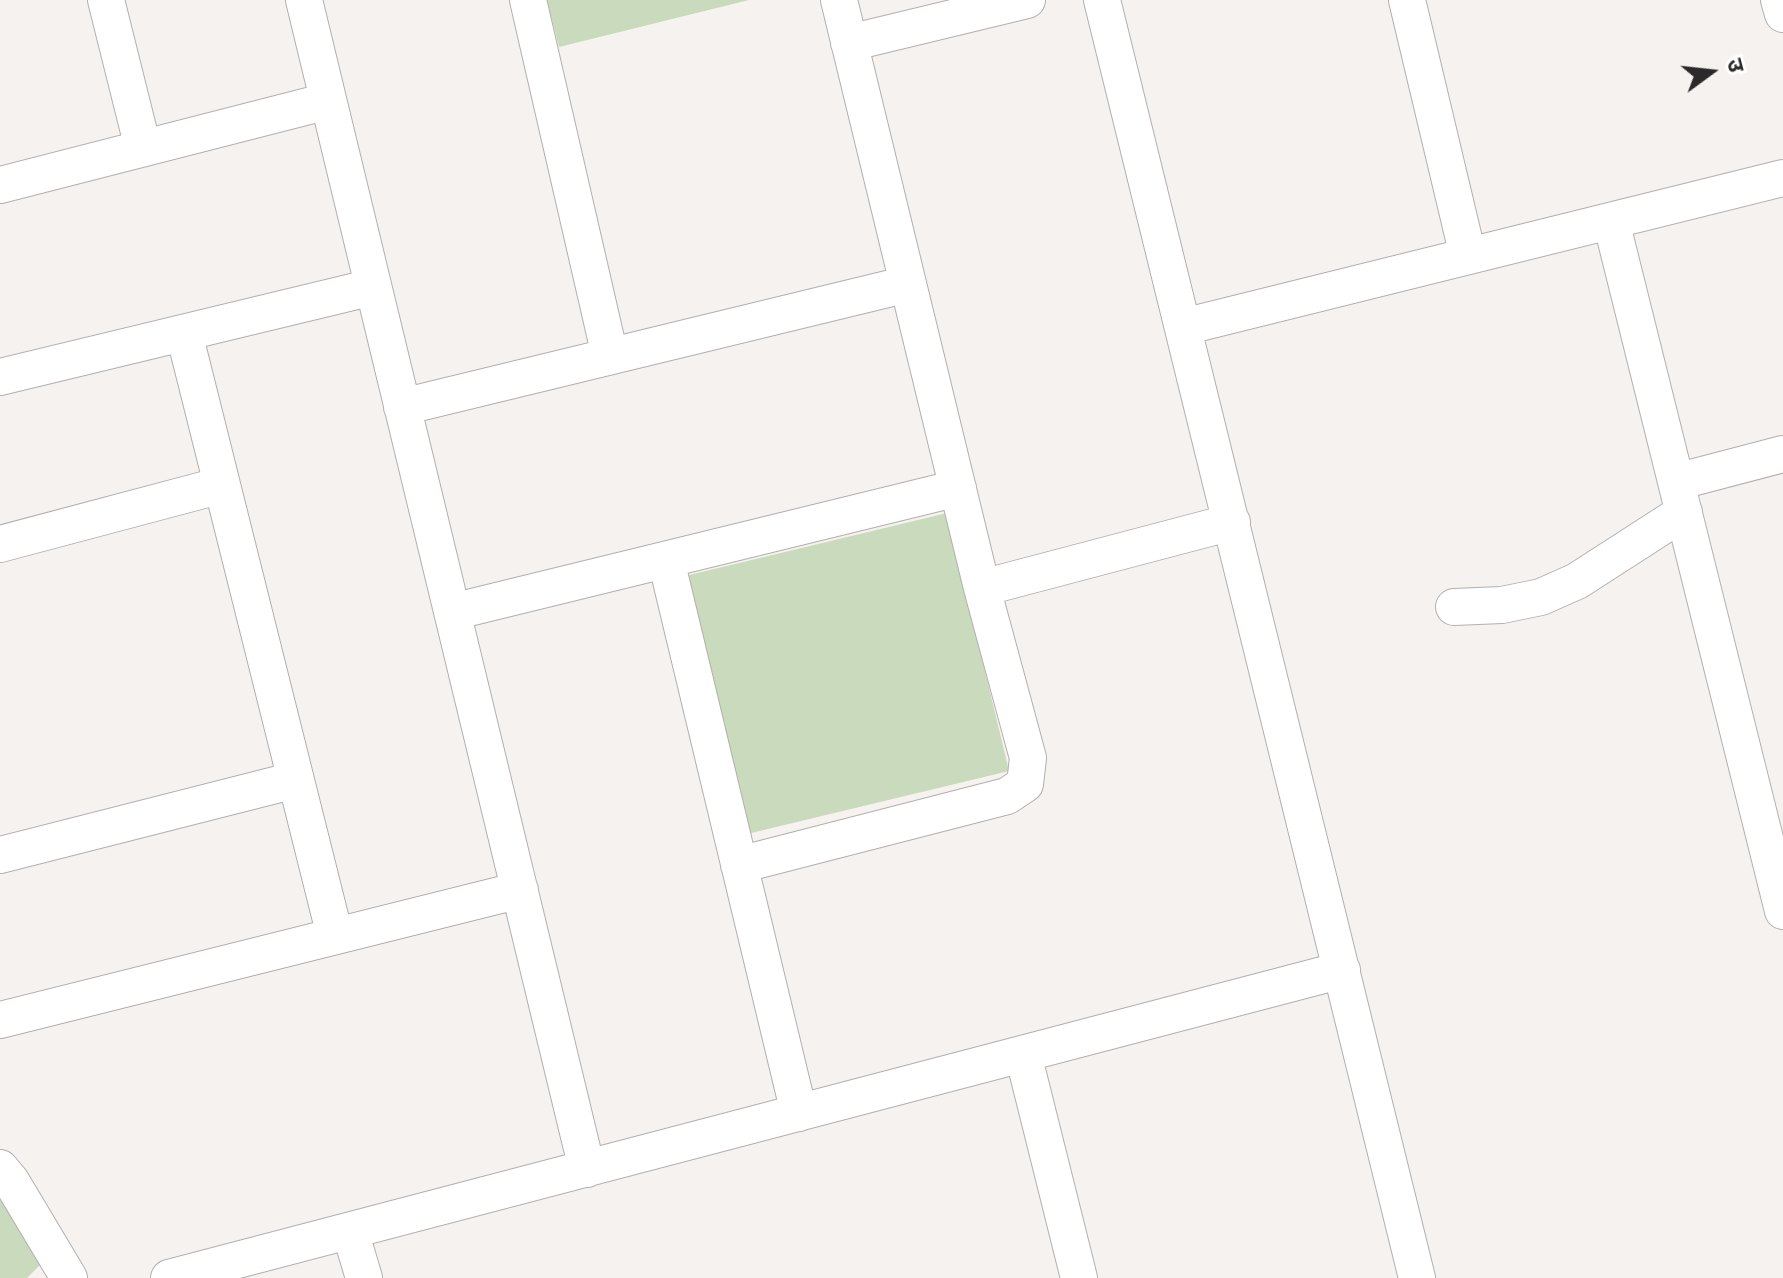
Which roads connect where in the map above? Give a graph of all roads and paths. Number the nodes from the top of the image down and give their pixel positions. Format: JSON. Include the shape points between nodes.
{"nodes":[{"id":1,"x":106,"y":0,"type":"edge"},
{"id":2,"x":304,"y":0,"type":"edge"},
{"id":3,"x":528,"y":0,"type":"edge"},
{"id":4,"x":839,"y":0,"type":"edge"},
{"id":5,"x":1027,"y":0,"type":"edge"},
{"id":6,"x":1102,"y":0,"type":"edge"},
{"id":7,"x":1407,"y":0,"type":"edge"},
{"id":8,"x":1779,"y":0,"type":"edge"},
{"id":9,"x":1783,"y":14,"type":"edge"},
{"id":10,"x":849,"y":43,"type":"junction"},
{"id":11,"x":328,"y":101,"type":"junction"},
{"id":12,"x":143,"y":148,"type":"junction"},
{"id":13,"x":1783,"y":178,"type":"edge"},
{"id":14,"x":0,"y":185,"type":"edge"},
{"id":15,"x":1611,"y":221,"type":"junction"},
{"id":16,"x":1468,"y":256,"type":"junction"},
{"id":17,"x":908,"y":284,"type":"junction"},
{"id":18,"x":373,"y":287,"type":"junction"},
{"id":19,"x":1183,"y":327,"type":"junction"},
{"id":20,"x":184,"y":333,"type":"junction"},
{"id":21,"x":610,"y":356,"type":"junction"},
{"id":22,"x":0,"y":377,"type":"edge"},
{"id":23,"x":402,"y":407,"type":"junction"},
{"id":24,"x":1783,"y":454,"type":"edge"},
{"id":25,"x":222,"y":485,"type":"junction"},
{"id":26,"x":958,"y":488,"type":"junction"},
{"id":27,"x":1680,"y":497,"type":"junction"},
{"id":28,"x":1232,"y":522,"type":"junction"},
{"id":29,"x":0,"y":544,"type":"edge"},
{"id":30,"x":666,"y":560,"type":"junction"},
{"id":31,"x":982,"y":588,"type":"junction"},
{"id":32,"x":1454,"y":607,"type":"dead end"},
{"id":33,"x":452,"y":612,"type":"junction"},
{"id":34,"x":295,"y":780,"type":"junction"},
{"id":35,"x":6,"y":847,"type":"edge"},
{"id":36,"x":739,"y":865,"type":"junction"},
{"id":37,"x":520,"y":890,"type":"junction"},
{"id":38,"x":1783,"y":911,"type":"edge"},
{"id":39,"x":335,"y":936,"type":"junction"},
{"id":40,"x":1342,"y":970,"type":"junction"},
{"id":41,"x":0,"y":1020,"type":"edge"},
{"id":42,"x":1023,"y":1054,"type":"junction"},
{"id":43,"x":799,"y":1113,"type":"junction"},
{"id":44,"x":0,"y":1168,"type":"edge"},
{"id":45,"x":587,"y":1169,"type":"junction"},
{"id":46,"x":350,"y":1231,"type":"junction"},
{"id":47,"x":69,"y":1278,"type":"edge"},
{"id":48,"x":169,"y":1278,"type":"edge"},
{"id":49,"x":364,"y":1278,"type":"edge"},
{"id":50,"x":1079,"y":1278,"type":"edge"},
{"id":51,"x":1417,"y":1278,"type":"edge"}],
"edges":[{"from":1,"to":12,"type":"street"},
{"from":2,"to":11,"type":"street"},
{"from":3,"to":21,"type":"street"},
{"from":4,"to":10,"type":"street"},
{"from":5,"to":10,"type":"street"},
{"from":6,"to":19,"type":"street"},
{"from":7,"to":16,"type":"street"},
{"from":8,"to":9,"type":"street"},
{"from":10,"to":17,"type":"street"},
{"from":11,"to":12,"type":"street"},
{"from":11,"to":18,"type":"street"},
{"from":12,"to":14,"type":"street"},
{"from":13,"to":15,"type":"street"},
{"from":15,"to":16,"type":"street"},
{"from":15,"to":27,"type":"street"},
{"from":16,"to":19,"type":"street"},
{"from":17,"to":21,"type":"street"},
{"from":17,"to":26,"type":"street"},
{"from":18,"to":20,"type":"street"},
{"from":18,"to":23,"type":"street"},
{"from":19,"to":28,"type":"street"},
{"from":20,"to":22,"type":"street"},
{"from":20,"to":25,"type":"street"},
{"from":21,"to":23,"type":"street"},
{"from":23,"to":33,"type":"street"},
{"from":24,"to":27,"type":"street"},
{"from":25,"to":29,"type":"street"},
{"from":25,"to":34,"type":"street"},
{"from":26,"to":30,"type":"street"},
{"from":26,"to":31,"type":"street"},
{"from":27,"to":32,"type":"street","via":[[1577,581],[1541,597]]},
{"from":27,"to":38,"type":"street"},
{"from":28,"to":31,"type":"street"},
{"from":28,"to":40,"type":"street"},
{"from":30,"to":33,"type":"street"},
{"from":30,"to":36,"type":"street"},
{"from":31,"to":36,"type":"street","via":[[1028,758],[1025,784],[1007,796]]},
{"from":33,"to":37,"type":"street"},
{"from":34,"to":35,"type":"street"},
{"from":34,"to":39,"type":"street"},
{"from":36,"to":43,"type":"street"},
{"from":37,"to":39,"type":"street"},
{"from":37,"to":45,"type":"street"},
{"from":39,"to":41,"type":"street"},
{"from":40,"to":42,"type":"street"},
{"from":40,"to":51,"type":"street"},
{"from":42,"to":43,"type":"street"},
{"from":42,"to":50,"type":"street"},
{"from":43,"to":45,"type":"street"},
{"from":44,"to":47,"type":"street"},
{"from":45,"to":46,"type":"street"},
{"from":46,"to":48,"type":"street"},
{"from":46,"to":49,"type":"street"}]}
